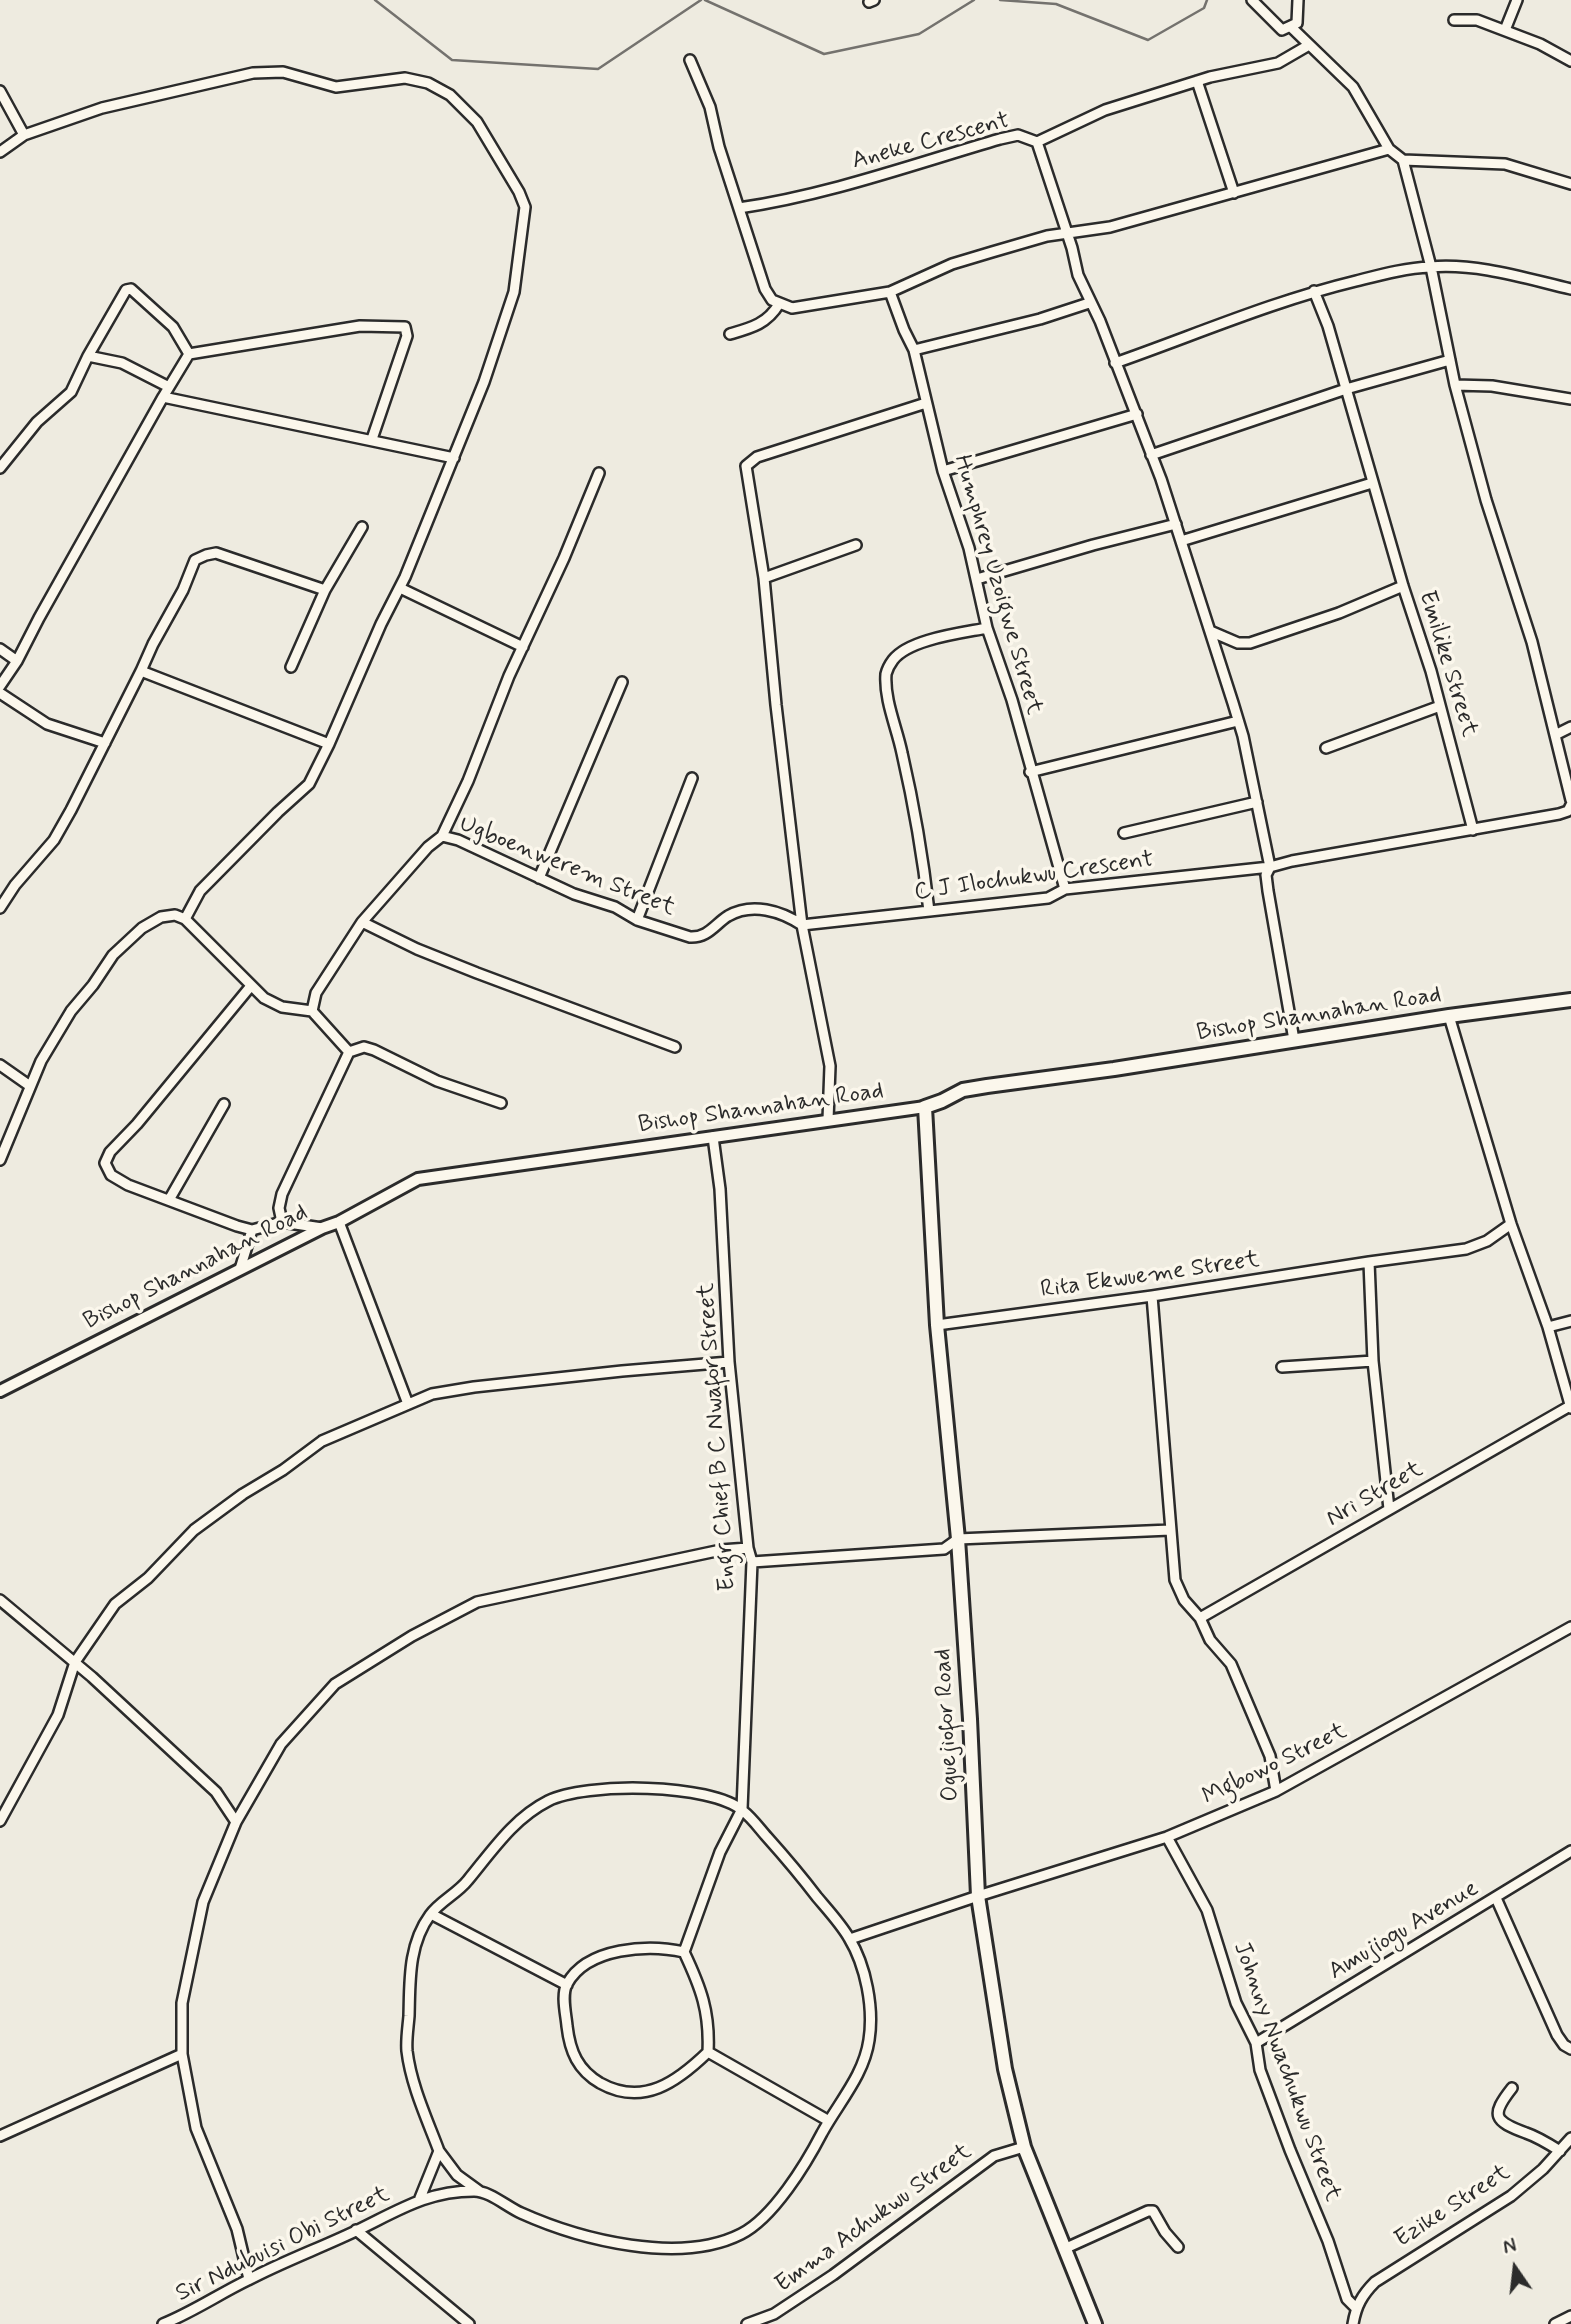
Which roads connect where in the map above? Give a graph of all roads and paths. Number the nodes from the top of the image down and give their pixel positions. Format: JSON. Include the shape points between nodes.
{"nodes":[{"id":1,"x":1252,"y":0,"type":"edge"},
{"id":2,"x":1298,"y":0,"type":"edge"},
{"id":3,"x":1517,"y":0,"type":"edge"},
{"id":4,"x":1454,"y":20,"type":"dead end"},
{"id":5,"x":1291,"y":27,"type":"junction"},
{"id":6,"x":1505,"y":30,"type":"junction"},
{"id":7,"x":1309,"y":45,"type":"junction"},
{"id":8,"x":691,"y":60,"type":"dead end"},
{"id":9,"x":1571,"y":61,"type":"edge"},
{"id":10,"x":1197,"y":80,"type":"junction"},
{"id":11,"x":0,"y":91,"type":"edge"},
{"id":12,"x":24,"y":135,"type":"junction"},
{"id":13,"x":1037,"y":142,"type":"junction"},
{"id":14,"x":1389,"y":149,"type":"junction"},
{"id":15,"x":0,"y":152,"type":"edge"},
{"id":16,"x":1403,"y":160,"type":"junction"},
{"id":17,"x":1571,"y":184,"type":"edge"},
{"id":18,"x":1234,"y":193,"type":"junction"},
{"id":19,"x":739,"y":208,"type":"junction"},
{"id":20,"x":1066,"y":234,"type":"junction"},
{"id":21,"x":1431,"y":267,"type":"junction"},
{"id":22,"x":1571,"y":289,"type":"edge"},
{"id":23,"x":1314,"y":291,"type":"junction"},
{"id":24,"x":890,"y":292,"type":"junction"},
{"id":25,"x":1089,"y":303,"type":"junction"},
{"id":26,"x":779,"y":304,"type":"junction"},
{"id":27,"x":730,"y":334,"type":"dead end"},
{"id":28,"x":914,"y":350,"type":"junction"},
{"id":29,"x":189,"y":354,"type":"junction"},
{"id":30,"x":88,"y":356,"type":"junction"},
{"id":31,"x":1450,"y":360,"type":"junction"},
{"id":32,"x":1115,"y":363,"type":"junction"},
{"id":33,"x":1455,"y":385,"type":"junction"},
{"id":34,"x":169,"y":387,"type":"junction"},
{"id":35,"x":1346,"y":389,"type":"junction"},
{"id":36,"x":163,"y":397,"type":"junction"},
{"id":37,"x":1571,"y":399,"type":"edge"},
{"id":38,"x":926,"y":403,"type":"junction"},
{"id":39,"x":1137,"y":414,"type":"junction"},
{"id":40,"x":372,"y":439,"type":"junction"},
{"id":41,"x":1150,"y":455,"type":"junction"},
{"id":42,"x":454,"y":458,"type":"junction"},
{"id":43,"x":0,"y":468,"type":"edge"},
{"id":44,"x":943,"y":471,"type":"junction"},
{"id":45,"x":599,"y":473,"type":"dead end"},
{"id":46,"x":1372,"y":483,"type":"junction"},
{"id":47,"x":1176,"y":524,"type":"junction"},
{"id":48,"x":362,"y":527,"type":"dead end"},
{"id":49,"x":1181,"y":541,"type":"junction"},
{"id":50,"x":856,"y":545,"type":"dead end"},
{"id":51,"x":764,"y":578,"type":"junction"},
{"id":52,"x":977,"y":579,"type":"junction"},
{"id":53,"x":1403,"y":586,"type":"junction"},
{"id":54,"x":400,"y":588,"type":"junction"},
{"id":55,"x":326,"y":590,"type":"junction"},
{"id":56,"x":987,"y":628,"type":"junction"},
{"id":57,"x":1210,"y":631,"type":"junction"},
{"id":58,"x":523,"y":647,"type":"junction"},
{"id":59,"x":0,"y":649,"type":"edge"},
{"id":60,"x":17,"y":661,"type":"junction"},
{"id":61,"x":291,"y":667,"type":"dead end"},
{"id":62,"x":141,"y":671,"type":"junction"},
{"id":63,"x":622,"y":682,"type":"dead end"},
{"id":64,"x":0,"y":686,"type":"edge"},
{"id":65,"x":0,"y":694,"type":"edge"},
{"id":66,"x":1440,"y":706,"type":"junction"},
{"id":67,"x":1238,"y":721,"type":"junction"},
{"id":68,"x":1571,"y":727,"type":"edge"},
{"id":69,"x":1555,"y":735,"type":"junction"},
{"id":70,"x":105,"y":743,"type":"junction"},
{"id":71,"x":329,"y":744,"type":"junction"},
{"id":72,"x":1326,"y":748,"type":"dead end"},
{"id":73,"x":1030,"y":772,"type":"junction"},
{"id":74,"x":692,"y":778,"type":"dead end"},
{"id":75,"x":1257,"y":802,"type":"junction"},
{"id":76,"x":1571,"y":802,"type":"edge"},
{"id":77,"x":1473,"y":830,"type":"junction"},
{"id":78,"x":1124,"y":833,"type":"dead end"},
{"id":79,"x":442,"y":836,"type":"junction"},
{"id":80,"x":1270,"y":867,"type":"junction"},
{"id":81,"x":539,"y":878,"type":"junction"},
{"id":82,"x":1065,"y":889,"type":"junction"},
{"id":83,"x":0,"y":908,"type":"edge"},
{"id":84,"x":929,"y":911,"type":"junction"},
{"id":85,"x":185,"y":919,"type":"junction"},
{"id":86,"x":637,"y":920,"type":"junction"},
{"id":87,"x":362,"y":922,"type":"junction"},
{"id":88,"x":802,"y":925,"type":"junction"},
{"id":89,"x":250,"y":987,"type":"junction"},
{"id":90,"x":1571,"y":1000,"type":"edge"},
{"id":91,"x":312,"y":1012,"type":"junction"},
{"id":92,"x":1449,"y":1016,"type":"junction"},
{"id":93,"x":1294,"y":1040,"type":"junction"},
{"id":94,"x":675,"y":1047,"type":"dead end"},
{"id":95,"x":349,"y":1052,"type":"junction"},
{"id":96,"x":0,"y":1065,"type":"edge"},
{"id":97,"x":30,"y":1086,"type":"junction"},
{"id":98,"x":501,"y":1103,"type":"dead end"},
{"id":99,"x":224,"y":1104,"type":"dead end"},
{"id":100,"x":925,"y":1107,"type":"junction"},
{"id":101,"x":828,"y":1121,"type":"junction"},
{"id":102,"x":715,"y":1141,"type":"junction"},
{"id":103,"x":0,"y":1160,"type":"edge"},
{"id":104,"x":169,"y":1200,"type":"junction"},
{"id":105,"x":282,"y":1222,"type":"junction"},
{"id":106,"x":340,"y":1222,"type":"junction"},
{"id":107,"x":1511,"y":1224,"type":"junction"},
{"id":108,"x":322,"y":1228,"type":"junction"},
{"id":109,"x":252,"y":1230,"type":"junction"},
{"id":110,"x":1369,"y":1262,"type":"junction"},
{"id":111,"x":240,"y":1269,"type":"junction"},
{"id":112,"x":1152,"y":1296,"type":"junction"},
{"id":113,"x":1571,"y":1321,"type":"edge"},
{"id":114,"x":937,"y":1325,"type":"junction"},
{"id":115,"x":1548,"y":1327,"type":"junction"},
{"id":116,"x":1373,"y":1361,"type":"junction"},
{"id":117,"x":729,"y":1362,"type":"junction"},
{"id":118,"x":1282,"y":1367,"type":"dead end"},
{"id":119,"x":0,"y":1391,"type":"edge"},
{"id":120,"x":408,"y":1404,"type":"junction"},
{"id":121,"x":1571,"y":1407,"type":"edge"},
{"id":122,"x":1388,"y":1509,"type":"junction"},
{"id":123,"x":1170,"y":1530,"type":"junction"},
{"id":124,"x":958,"y":1539,"type":"junction"},
{"id":125,"x":748,"y":1548,"type":"junction"},
{"id":126,"x":752,"y":1562,"type":"junction"},
{"id":127,"x":0,"y":1600,"type":"edge"},
{"id":128,"x":1200,"y":1618,"type":"junction"},
{"id":129,"x":1571,"y":1627,"type":"edge"},
{"id":130,"x":75,"y":1662,"type":"junction"},
{"id":131,"x":1276,"y":1791,"type":"junction"},
{"id":132,"x":742,"y":1809,"type":"junction"},
{"id":133,"x":0,"y":1821,"type":"edge"},
{"id":134,"x":236,"y":1822,"type":"junction"},
{"id":135,"x":1167,"y":1836,"type":"junction"},
{"id":136,"x":1571,"y":1851,"type":"edge"},
{"id":137,"x":978,"y":1896,"type":"junction"},
{"id":138,"x":1496,"y":1898,"type":"junction"},
{"id":139,"x":431,"y":1914,"type":"junction"},
{"id":140,"x":850,"y":1939,"type":"junction"},
{"id":141,"x":684,"y":1952,"type":"junction"},
{"id":142,"x":566,"y":1985,"type":"junction"},
{"id":143,"x":1256,"y":2043,"type":"junction"},
{"id":144,"x":1571,"y":2049,"type":"edge"},
{"id":145,"x":708,"y":2052,"type":"junction"},
{"id":146,"x":182,"y":2054,"type":"junction"},
{"id":147,"x":1512,"y":2088,"type":"dead end"},
{"id":148,"x":829,"y":2120,"type":"junction"},
{"id":149,"x":0,"y":2136,"type":"edge"},
{"id":150,"x":1571,"y":2138,"type":"edge"},
{"id":151,"x":1024,"y":2147,"type":"junction"},
{"id":152,"x":439,"y":2151,"type":"junction"},
{"id":153,"x":1560,"y":2151,"type":"junction"},
{"id":154,"x":479,"y":2191,"type":"junction"},
{"id":155,"x":420,"y":2198,"type":"junction"},
{"id":156,"x":356,"y":2230,"type":"junction"},
{"id":157,"x":1178,"y":2248,"type":"dead end"},
{"id":158,"x":1064,"y":2249,"type":"junction"},
{"id":159,"x":249,"y":2279,"type":"junction"},
{"id":160,"x":1356,"y":2308,"type":"junction"},
{"id":161,"x":1571,"y":2316,"type":"edge"},
{"id":162,"x":188,"y":2320,"type":"edge"},
{"id":163,"x":465,"y":2323,"type":"edge"},
{"id":164,"x":163,"y":2324,"type":"edge"},
{"id":165,"x":747,"y":2324,"type":"edge"},
{"id":166,"x":1095,"y":2324,"type":"edge"},
{"id":167,"x":1353,"y":2324,"type":"edge"},
{"id":168,"x":1555,"y":2324,"type":"edge"}],
"edges":[{"from":1,"to":5,"type":"street","via":[[1282,30]]},
{"from":2,"to":5,"type":"street","via":[[1297,23]]},
{"from":3,"to":6,"type":"street"},
{"from":4,"to":6,"type":"street","via":[[1477,20]]},
{"from":5,"to":7,"type":"street"},
{"from":6,"to":9,"type":"street"},
{"from":7,"to":10,"type":"street","via":[[1278,63]]},
{"from":7,"to":14,"type":"street","via":[[1353,87]]},
{"from":8,"to":19,"type":"street","via":[[710,107]]},
{"from":10,"to":13,"type":"street","via":[[1105,110]]},
{"from":10,"to":18,"type":"street"},
{"from":11,"to":12,"type":"street"},
{"from":12,"to":15,"type":"street"},
{"from":12,"to":42,"type":"street","via":[[102,108],[253,73],[283,72],[336,86],[405,78],[450,95],[477,122],[525,207],[514,292]]},
{"from":13,"to":19,"type":"street","name":"Aneke Crescent","via":[[1018,135],[842,186]]},
{"from":13,"to":20,"type":"street","name":"Aneke Crescent"},
{"from":14,"to":16,"type":"street"},
{"from":14,"to":18,"type":"street"},
{"from":16,"to":17,"type":"street","via":[[1505,164]]},
{"from":16,"to":21,"type":"street"},
{"from":18,"to":20,"type":"street","via":[[1110,227]]},
{"from":19,"to":26,"type":"street","via":[[765,289]]},
{"from":20,"to":24,"type":"street","via":[[952,264]]},
{"from":20,"to":25,"type":"street","name":"Aneke Crescent"},
{"from":21,"to":22,"type":"street","via":[[1504,272]]},
{"from":21,"to":23,"type":"street"},
{"from":21,"to":31,"type":"street"},
{"from":23,"to":32,"type":"street"},
{"from":23,"to":35,"type":"street"},
{"from":24,"to":26,"type":"street","via":[[792,308]]},
{"from":24,"to":28,"type":"street","name":"Humphrey Uzoigwe Street"},
{"from":25,"to":28,"type":"street"},
{"from":25,"to":32,"type":"street","name":"Aneke Crescent"},
{"from":26,"to":27,"type":"street","via":[[772,317]]},
{"from":28,"to":38,"type":"street","name":"Humphrey Uzoigwe Street"},
{"from":29,"to":30,"type":"street","via":[[173,327],[131,289],[123,293]]},
{"from":29,"to":34,"type":"street"},
{"from":29,"to":40,"type":"street","via":[[360,326],[405,327],[407,336]]},
{"from":30,"to":34,"type":"street","via":[[122,363]]},
{"from":30,"to":43,"type":"street","via":[[71,392],[37,422]]},
{"from":31,"to":33,"type":"street"},
{"from":31,"to":35,"type":"street"},
{"from":32,"to":39,"type":"street","name":"Aneke Crescent"},
{"from":33,"to":37,"type":"street"},
{"from":33,"to":69,"type":"street"},
{"from":34,"to":36,"type":"street"},
{"from":35,"to":41,"type":"street"},
{"from":35,"to":46,"type":"street"},
{"from":36,"to":40,"type":"street"},
{"from":36,"to":60,"type":"street"},
{"from":38,"to":44,"type":"street","name":"Humphrey Uzoigwe Street"},
{"from":38,"to":51,"type":"street","via":[[757,457],[746,466]]},
{"from":39,"to":41,"type":"street","name":"Aneke Crescent"},
{"from":39,"to":44,"type":"street"},
{"from":40,"to":42,"type":"street"},
{"from":41,"to":47,"type":"street","name":"Aneke Crescent"},
{"from":42,"to":54,"type":"street"},
{"from":44,"to":52,"type":"street","name":"Humphrey Uzoigwe Street"},
{"from":45,"to":58,"type":"street"},
{"from":46,"to":49,"type":"street"},
{"from":46,"to":53,"type":"street"},
{"from":47,"to":49,"type":"street","name":"Aneke Crescent"},
{"from":47,"to":52,"type":"street"},
{"from":48,"to":55,"type":"street"},
{"from":49,"to":57,"type":"street","name":"Aneke Crescent"},
{"from":50,"to":51,"type":"street"},
{"from":51,"to":88,"type":"street"},
{"from":52,"to":56,"type":"street","name":"Humphrey Uzoigwe Street"},
{"from":53,"to":57,"type":"street","name":"Emilike Street","via":[[1250,643]]},
{"from":53,"to":66,"type":"street","name":"Emilike Street"},
{"from":54,"to":58,"type":"street"},
{"from":54,"to":71,"type":"street"},
{"from":55,"to":61,"type":"street"},
{"from":55,"to":62,"type":"street","via":[[216,553],[195,559]]},
{"from":56,"to":73,"type":"street","name":"Humphrey Uzoigwe Street"},
{"from":56,"to":84,"type":"street","via":[[901,651],[886,673]]},
{"from":57,"to":67,"type":"street","name":"Aneke Crescent"},
{"from":58,"to":79,"type":"street"},
{"from":59,"to":60,"type":"street"},
{"from":60,"to":64,"type":"street"},
{"from":62,"to":70,"type":"street"},
{"from":62,"to":71,"type":"street"},
{"from":63,"to":81,"type":"street"},
{"from":65,"to":70,"type":"street","via":[[47,724]]},
{"from":66,"to":72,"type":"street"},
{"from":66,"to":77,"type":"street","name":"Emilike Street"},
{"from":67,"to":73,"type":"street"},
{"from":67,"to":75,"type":"street","name":"Aneke Crescent"},
{"from":68,"to":69,"type":"street"},
{"from":69,"to":76,"type":"street"},
{"from":70,"to":83,"type":"street","via":[[54,840]]},
{"from":71,"to":85,"type":"street","via":[[309,784],[201,891]]},
{"from":73,"to":82,"type":"street","name":"Humphrey Uzoigwe Street"},
{"from":74,"to":86,"type":"street"},
{"from":75,"to":78,"type":"street"},
{"from":75,"to":80,"type":"street","name":"Aneke Crescent"},
{"from":76,"to":77,"type":"street","name":"C J Ilochukwu Crescent","via":[[1568,811],[1559,814]]},
{"from":77,"to":80,"type":"street","name":"C J Ilochukwu Crescent"},
{"from":79,"to":81,"type":"street","name":"Ugboenwerem Street"},
{"from":79,"to":87,"type":"street","name":"Ugboenwerem Street"},
{"from":80,"to":82,"type":"street","name":"C J Ilochukwu Crescent"},
{"from":80,"to":93,"type":"street","name":"Aneke Crescent","via":[[1268,891]]},
{"from":81,"to":86,"type":"street","name":"Ugboenwerem Street"},
{"from":82,"to":84,"type":"street","name":"C J Ilochukwu Crescent","via":[[1048,898]]},
{"from":84,"to":88,"type":"street","name":"C J Ilochukwu Crescent"},
{"from":85,"to":89,"type":"street"},
{"from":85,"to":97,"type":"street","via":[[161,917],[113,955],[71,1011]]},
{"from":86,"to":88,"type":"street","name":"Ugboenwerem Street","via":[[690,937],[699,937],[727,916],[754,909],[787,914]]},
{"from":87,"to":91,"type":"street","name":"Ugboenwerem Street","via":[[316,993]]},
{"from":87,"to":94,"type":"street","via":[[477,973]]},
{"from":88,"to":101,"type":"street","via":[[830,1066]]},
{"from":89,"to":91,"type":"street","via":[[282,1007]]},
{"from":89,"to":104,"type":"street","via":[[105,1163],[111,1175],[128,1185]]},
{"from":90,"to":92,"type":"main road","name":"Bishop Shannahan Road"},
{"from":91,"to":95,"type":"street"},
{"from":92,"to":93,"type":"main road","name":"Bishop Shannahan Road"},
{"from":92,"to":107,"type":"street"},
{"from":93,"to":100,"type":"main road","name":"Bishop Shannahan Road","via":[[963,1090]]},
{"from":95,"to":98,"type":"street","via":[[374,1049],[438,1081]]},
{"from":95,"to":105,"type":"street","via":[[282,1194]]},
{"from":96,"to":97,"type":"street"},
{"from":97,"to":103,"type":"street"},
{"from":99,"to":104,"type":"street"},
{"from":100,"to":101,"type":"street","name":"Bishop Shannahan Road"},
{"from":100,"to":114,"type":"main road","name":"Oguejiofor Road"},
{"from":101,"to":102,"type":"street","name":"Bishop Shannahan Road"},
{"from":102,"to":106,"type":"street","name":"Bishop Shannahan Road","via":[[418,1179]]},
{"from":102,"to":117,"type":"street","name":"Engr Chief B C Nwafor Street"},
{"from":104,"to":109,"type":"street"},
{"from":105,"to":108,"type":"street"},
{"from":105,"to":109,"type":"street"},
{"from":106,"to":108,"type":"street","name":"Bishop Shannahan Road"},
{"from":106,"to":120,"type":"street"},
{"from":107,"to":110,"type":"street","name":"Rita Ekwueme Street","via":[[1466,1249]]},
{"from":107,"to":115,"type":"street"},
{"from":108,"to":111,"type":"street","name":"Bishop Shannahan Road"},
{"from":109,"to":111,"type":"street"},
{"from":110,"to":112,"type":"street","name":"Rita Ekwueme Street"},
{"from":110,"to":116,"type":"street"},
{"from":111,"to":119,"type":"street","name":"Bishop Shannahan Road"},
{"from":112,"to":114,"type":"street","name":"Rita Ekwueme Street"},
{"from":112,"to":123,"type":"street"},
{"from":113,"to":115,"type":"street"},
{"from":114,"to":124,"type":"main road","name":"Oguejiofor Road"},
{"from":115,"to":121,"type":"street"},
{"from":116,"to":118,"type":"street"},
{"from":116,"to":122,"type":"street"},
{"from":117,"to":120,"type":"street","via":[[474,1387],[432,1394]]},
{"from":117,"to":125,"type":"street","name":"Engr Chief B C Nwafor Street"},
{"from":120,"to":130,"type":"street","via":[[322,1441],[194,1530],[148,1578],[115,1604]]},
{"from":121,"to":122,"type":"street","name":"Nri Street"},
{"from":122,"to":128,"type":"street","name":"Nri Street"},
{"from":123,"to":124,"type":"street"},
{"from":123,"to":128,"type":"street","via":[[1175,1580]]},
{"from":124,"to":126,"type":"street","via":[[944,1549]]},
{"from":124,"to":137,"type":"main road","name":"Oguejiofor Road"},
{"from":125,"to":126,"type":"street","name":"Engr Chief B C Nwafor Street"},
{"from":125,"to":134,"type":"street","via":[[477,1602],[412,1636],[335,1684],[281,1744]]},
{"from":126,"to":132,"type":"street","name":"Engr Chief B C Nwafor Street"},
{"from":127,"to":130,"type":"street"},
{"from":128,"to":131,"type":"street","via":[[1210,1640],[1231,1664],[1270,1756]]},
{"from":129,"to":131,"type":"street","name":"Mgbowo Street"},
{"from":130,"to":133,"type":"street","via":[[58,1715]]},
{"from":130,"to":134,"type":"street","via":[[216,1792]]},
{"from":131,"to":135,"type":"street","name":"Mgbowo Street"},
{"from":132,"to":139,"type":"street","via":[[696,1793],[662,1789],[573,1792],[547,1801],[518,1821],[461,1889]]},
{"from":132,"to":140,"type":"street"},
{"from":132,"to":141,"type":"street","via":[[720,1852]]},
{"from":134,"to":146,"type":"street","via":[[203,1902],[182,2003]]},
{"from":135,"to":137,"type":"street","name":"Mgbowo Street"},
{"from":135,"to":143,"type":"street","name":"Johnny Nwachukwu Street","via":[[1207,1910],[1236,2004]]},
{"from":136,"to":138,"type":"street","name":"Amujiogu Avenue"},
{"from":137,"to":140,"type":"street","name":"Mgbowo Street"},
{"from":137,"to":151,"type":"main road","name":"Oguejiofor Road","via":[[1005,2069]]},
{"from":138,"to":143,"type":"street","name":"Amujiogu Avenue"},
{"from":138,"to":144,"type":"street","via":[[1557,2035]]},
{"from":139,"to":142,"type":"street"},
{"from":139,"to":152,"type":"street","via":[[416,1940],[411,1966],[407,2050]]},
{"from":140,"to":148,"type":"street","via":[[867,1989],[869,2042],[859,2073]]},
{"from":141,"to":142,"type":"street","via":[[643,1948],[601,1956]]},
{"from":141,"to":145,"type":"street","via":[[706,2007]]},
{"from":142,"to":145,"type":"street","via":[[564,2004],[573,2056],[587,2075],[610,2089],[631,2095],[657,2088],[686,2073]]},
{"from":143,"to":160,"type":"street","name":"Johnny Nwachukwu Street","via":[[1260,2070],[1290,2150],[1348,2299]]},
{"from":145,"to":148,"type":"street"},
{"from":146,"to":149,"type":"street"},
{"from":146,"to":159,"type":"street","via":[[195,2128],[237,2229]]},
{"from":147,"to":153,"type":"street","via":[[1500,2103],[1499,2121]]},
{"from":148,"to":154,"type":"street","via":[[804,2166],[760,2220],[744,2233],[718,2243],[680,2248],[626,2245],[531,2217]]},
{"from":150,"to":153,"type":"street","name":"Ezike Street"},
{"from":151,"to":158,"type":"main road","name":"Oguejiofor Road"},
{"from":151,"to":165,"type":"street","name":"Emma Achukwu Street","via":[[994,2156],[833,2276],[774,2314]]},
{"from":152,"to":154,"type":"street","via":[[457,2175]]},
{"from":152,"to":155,"type":"street"},
{"from":153,"to":160,"type":"street","name":"Ezike Street","via":[[1511,2196],[1375,2282]]},
{"from":154,"to":155,"type":"street","name":"Sir Ndubuisi Obi Street"},
{"from":155,"to":156,"type":"street","name":"Sir Ndubuisi Obi Street"},
{"from":156,"to":159,"type":"street","name":"Sir Ndubuisi Obi Street"},
{"from":156,"to":163,"type":"street"},
{"from":157,"to":158,"type":"street","via":[[1153,2211],[1148,2211]]},
{"from":158,"to":166,"type":"main road","name":"Oguejiofor Road"},
{"from":159,"to":162,"type":"street","name":"Sir Ndubuisi Obi Street"},
{"from":160,"to":167,"type":"street"},
{"from":161,"to":168,"type":"street"},
{"from":162,"to":164,"type":"street","name":"Sir Ndubuisi Obi Street"}]}
